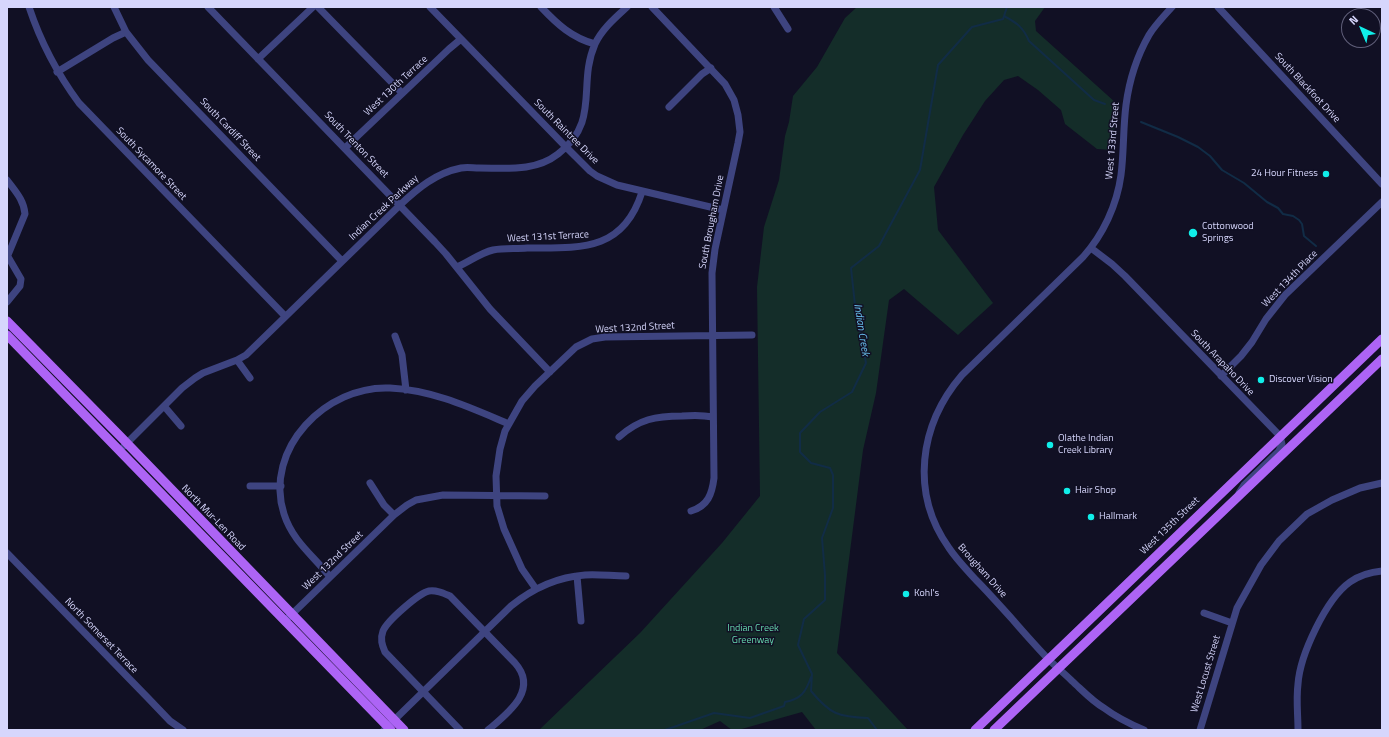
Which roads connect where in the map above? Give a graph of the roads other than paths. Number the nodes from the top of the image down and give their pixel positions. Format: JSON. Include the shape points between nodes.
{"nodes":[{"id":1,"x":29,"y":7,"type":"edge"},
{"id":2,"x":114,"y":7,"type":"edge"},
{"id":3,"x":208,"y":7,"type":"edge"},
{"id":4,"x":313,"y":7,"type":"edge"},
{"id":5,"x":318,"y":7,"type":"edge"},
{"id":6,"x":430,"y":7,"type":"edge"},
{"id":7,"x":541,"y":7,"type":"edge"},
{"id":8,"x":626,"y":7,"type":"edge"},
{"id":9,"x":652,"y":7,"type":"edge"},
{"id":10,"x":774,"y":7,"type":"edge"},
{"id":11,"x":1172,"y":7,"type":"edge"},
{"id":12,"x":1218,"y":7,"type":"edge"},
{"id":13,"x":788,"y":29,"type":"dead end"},
{"id":14,"x":126,"y":32,"type":"junction"},
{"id":15,"x":461,"y":40,"type":"junction"},
{"id":16,"x":595,"y":44,"type":"junction"},
{"id":17,"x":258,"y":59,"type":"junction"},
{"id":18,"x":711,"y":68,"type":"junction"},
{"id":19,"x":57,"y":72,"type":"junction"},
{"id":20,"x":402,"y":93,"type":"junction"},
{"id":21,"x":669,"y":107,"type":"dead end"},
{"id":22,"x":566,"y":147,"type":"junction"},
{"id":23,"x":345,"y":148,"type":"junction"},
{"id":24,"x":7,"y":180,"type":"edge"},
{"id":25,"x":1382,"y":184,"type":"edge"},
{"id":26,"x":642,"y":192,"type":"junction"},
{"id":27,"x":1382,"y":202,"type":"edge"},
{"id":28,"x":400,"y":205,"type":"junction"},
{"id":29,"x":723,"y":210,"type":"junction"},
{"id":30,"x":1091,"y":248,"type":"junction"},
{"id":31,"x":7,"y":255,"type":"edge"},
{"id":32,"x":342,"y":261,"type":"junction"},
{"id":33,"x":457,"y":267,"type":"junction"},
{"id":34,"x":7,"y":302,"type":"edge"},
{"id":35,"x":285,"y":316,"type":"junction"},
{"id":36,"x":7,"y":321,"type":"edge"},
{"id":37,"x":1015,"y":323,"type":"joint"},
{"id":38,"x":7,"y":335,"type":"edge"},
{"id":39,"x":712,"y":335,"type":"junction"},
{"id":40,"x":752,"y":335,"type":"dead end"},
{"id":41,"x":395,"y":336,"type":"dead end"},
{"id":42,"x":1382,"y":339,"type":"edge"},
{"id":43,"x":1382,"y":359,"type":"edge"},
{"id":44,"x":237,"y":360,"type":"junction"},
{"id":45,"x":550,"y":372,"type":"junction"},
{"id":46,"x":1221,"y":376,"type":"junction"},
{"id":47,"x":250,"y":378,"type":"dead end"},
{"id":48,"x":406,"y":390,"type":"junction"},
{"id":49,"x":164,"y":406,"type":"junction"},
{"id":50,"x":713,"y":417,"type":"junction"},
{"id":51,"x":509,"y":424,"type":"junction"},
{"id":52,"x":181,"y":426,"type":"dead end"},
{"id":53,"x":1280,"y":436,"type":"junction"},
{"id":54,"x":619,"y":437,"type":"dead end"},
{"id":55,"x":127,"y":443,"type":"junction"},
{"id":56,"x":118,"y":451,"type":"junction"},
{"id":57,"x":370,"y":483,"type":"dead end"},
{"id":58,"x":1382,"y":483,"type":"edge"},
{"id":59,"x":250,"y":486,"type":"dead end"},
{"id":60,"x":281,"y":486,"type":"junction"},
{"id":61,"x":497,"y":495,"type":"junction"},
{"id":62,"x":545,"y":496,"type":"dead end"},
{"id":63,"x":1236,"y":499,"type":"junction"},
{"id":64,"x":691,"y":511,"type":"dead end"},
{"id":65,"x":394,"y":515,"type":"junction"},
{"id":66,"x":7,"y":553,"type":"edge"},
{"id":67,"x":1382,"y":571,"type":"edge"},
{"id":68,"x":577,"y":576,"type":"junction"},
{"id":69,"x":626,"y":576,"type":"dead end"},
{"id":70,"x":330,"y":577,"type":"junction"},
{"id":71,"x":536,"y":589,"type":"junction"},
{"id":72,"x":1204,"y":613,"type":"dead end"},
{"id":73,"x":288,"y":618,"type":"junction"},
{"id":74,"x":581,"y":621,"type":"dead end"},
{"id":75,"x":1232,"y":623,"type":"junction"},
{"id":76,"x":485,"y":632,"type":"junction"},
{"id":77,"x":1048,"y":659,"type":"junction"},
{"id":78,"x":1059,"y":668,"type":"junction"},
{"id":79,"x":422,"y":692,"type":"junction"},
{"id":80,"x":389,"y":726,"type":"edge"},
{"id":81,"x":458,"y":728,"type":"edge"},
{"id":82,"x":182,"y":730,"type":"edge"},
{"id":83,"x":404,"y":730,"type":"edge"},
{"id":84,"x":488,"y":730,"type":"edge"},
{"id":85,"x":974,"y":730,"type":"edge"},
{"id":86,"x":994,"y":730,"type":"edge"},
{"id":87,"x":1144,"y":730,"type":"edge"},
{"id":88,"x":1200,"y":730,"type":"edge"},
{"id":89,"x":1298,"y":730,"type":"edge"}],
"edges":[{"from":1,"to":19,"type":"street","name":"South Sycamore Street"},
{"from":2,"to":14,"type":"street","name":"South Cardiff Street"},
{"from":3,"to":17,"type":"street","name":"South Trenton Street"},
{"from":4,"to":17,"type":"street"},
{"from":5,"to":20,"type":"street"},
{"from":6,"to":15,"type":"street","name":"South Raintree Drive"},
{"from":7,"to":16,"type":"street","via":[[572,36]]},
{"from":8,"to":16,"type":"street","name":"Indian Creek Parkway","via":[[604,30]]},
{"from":9,"to":18,"type":"street","name":"South Brougham Drive"},
{"from":10,"to":13,"type":"street"},
{"from":11,"to":30,"type":"street","name":"West 133rd Street","via":[[1149,36],[1134,68],[1126,105],[1118,191],[1110,214]]},
{"from":12,"to":25,"type":"street","name":"South Blackfoot Drive"},
{"from":14,"to":19,"type":"street"},
{"from":14,"to":32,"type":"street","name":"South Cardiff Street","via":[[148,60]]},
{"from":15,"to":20,"type":"street","name":"West 130th Terrace"},
{"from":15,"to":22,"type":"street","name":"South Raintree Drive"},
{"from":16,"to":22,"type":"street","name":"Indian Creek Parkway","via":[[589,67],[584,116],[578,133]]},
{"from":17,"to":23,"type":"street","name":"South Trenton Street"},
{"from":18,"to":21,"type":"street"},
{"from":18,"to":29,"type":"street","name":"South Brougham Drive","via":[[730,92],[739,123],[738,143]]},
{"from":19,"to":35,"type":"street","name":"South Sycamore Street","via":[[79,103]]},
{"from":20,"to":23,"type":"street","name":"West 130th Terrace"},
{"from":22,"to":26,"type":"street","name":"South Raintree Drive","via":[[590,171],[604,180]]},
{"from":22,"to":28,"type":"street","name":"Indian Creek Parkway","via":[[545,162],[527,168],[462,168],[451,171],[430,179]]},
{"from":23,"to":28,"type":"street","name":"South Trenton Street"},
{"from":24,"to":31,"type":"street","via":[[25,208],[25,214]]},
{"from":26,"to":29,"type":"street","name":"South Raintree Drive"},
{"from":26,"to":33,"type":"street","name":"West 131st Terrace","via":[[638,205],[627,222],[615,234],[601,242],[578,247],[493,250]]},
{"from":27,"to":46,"type":"street","name":"West 134th Place","via":[[1285,295],[1241,356]]},
{"from":28,"to":32,"type":"street","name":"Indian Creek Parkway"},
{"from":28,"to":33,"type":"street","name":"South Trenton Street"},
{"from":29,"to":39,"type":"street","name":"South Brougham Drive","via":[[712,273]]},
{"from":30,"to":37,"type":"street","name":"West 133rd Street"},
{"from":30,"to":46,"type":"street","name":"South Arapaho Drive","via":[[1116,268]]},
{"from":31,"to":34,"type":"street","via":[[21,279],[20,286]]},
{"from":32,"to":35,"type":"street","name":"Indian Creek Parkway"},
{"from":33,"to":45,"type":"street","name":"South Trenton Street","via":[[490,309]]},
{"from":35,"to":44,"type":"street","name":"Indian Creek Parkway","via":[[246,355]]},
{"from":36,"to":55,"type":"main road","name":"North Mur-Len Road"},
{"from":37,"to":77,"type":"street","name":"Brougham Drive","via":[[962,375],[943,400],[926,445],[925,488],[935,523],[949,548]]},
{"from":38,"to":56,"type":"main road","name":"North Mur-Len Road"},
{"from":39,"to":40,"type":"street","name":"West 132nd Street"},
{"from":39,"to":45,"type":"street","name":"West 132nd Street","via":[[598,338],[576,347]]},
{"from":39,"to":50,"type":"street","name":"South Brougham Drive"},
{"from":41,"to":48,"type":"street","via":[[402,355]]},
{"from":42,"to":53,"type":"main road","name":"West 135th Street"},
{"from":43,"to":63,"type":"main road"},
{"from":44,"to":47,"type":"street"},
{"from":44,"to":49,"type":"street","name":"Indian Creek Parkway","via":[[195,378]]},
{"from":45,"to":51,"type":"street","name":"West 132nd Street","via":[[522,401]]},
{"from":46,"to":53,"type":"street","name":"South Arapaho Drive"},
{"from":48,"to":51,"type":"street","via":[[423,392],[459,403]]},
{"from":48,"to":60,"type":"street","via":[[365,389],[314,415],[295,438],[286,456]]},
{"from":49,"to":52,"type":"street"},
{"from":49,"to":55,"type":"street","name":"Indian Creek Parkway"},
{"from":50,"to":54,"type":"street","via":[[702,415],[652,418],[637,423]]},
{"from":50,"to":64,"type":"street","name":"South Brougham Drive","via":[[713,485],[705,503]]},
{"from":51,"to":61,"type":"street","name":"West 132nd Street","via":[[500,449],[496,476]]},
{"from":53,"to":63,"type":"street","via":[[1282,444],[1279,451],[1244,485]]},
{"from":53,"to":77,"type":"main road","name":"West 135th Street"},
{"from":55,"to":56,"type":"street","name":"Indian Creek Parkway"},
{"from":55,"to":73,"type":"main road","name":"North Mur-Len Road"},
{"from":56,"to":73,"type":"main road","name":"North Mur-Len Road"},
{"from":57,"to":65,"type":"street"},
{"from":58,"to":75,"type":"street","name":"West Locust Street","via":[[1360,488],[1307,514],[1279,541],[1261,565],[1237,608]]},
{"from":59,"to":60,"type":"street"},
{"from":60,"to":70,"type":"street","via":[[282,505],[292,532],[301,546]]},
{"from":61,"to":62,"type":"street","name":"West 132nd Street"},
{"from":61,"to":65,"type":"street","name":"West 132nd Street","via":[[443,495],[421,498]]},
{"from":61,"to":71,"type":"street","via":[[497,506],[504,529],[522,569]]},
{"from":63,"to":78,"type":"main road"},
{"from":65,"to":70,"type":"street","name":"West 132nd Street"},
{"from":66,"to":82,"type":"street","name":"North Somerset Terrace","via":[[156,707]]},
{"from":67,"to":89,"type":"street","via":[[1363,575],[1346,585],[1329,606],[1313,634],[1300,669]]},
{"from":68,"to":69,"type":"street"},
{"from":68,"to":71,"type":"street"},
{"from":68,"to":74,"type":"street"},
{"from":70,"to":73,"type":"street","name":"West 132nd Street"},
{"from":71,"to":76,"type":"street","via":[[511,606]]},
{"from":72,"to":75,"type":"street"},
{"from":73,"to":80,"type":"main road","name":"North Mur-Len Road"},
{"from":75,"to":88,"type":"street","name":"West Locust Street"},
{"from":76,"to":79,"type":"street"},
{"from":76,"to":79,"type":"street","via":[[450,596],[440,592],[423,593],[394,618],[381,638],[383,648]]},
{"from":76,"to":84,"type":"street","via":[[520,668],[524,678],[522,695],[516,704]]},
{"from":77,"to":78,"type":"street","name":"Brougham Drive"},
{"from":77,"to":85,"type":"main road","name":"West 135th Street"},
{"from":78,"to":86,"type":"main road"},
{"from":78,"to":87,"type":"street","name":"Brougham Drive","via":[[1103,708]]},
{"from":79,"to":80,"type":"street"},
{"from":79,"to":81,"type":"street"},
{"from":80,"to":83,"type":"main road","name":"North Mur-Len Road"}]}
